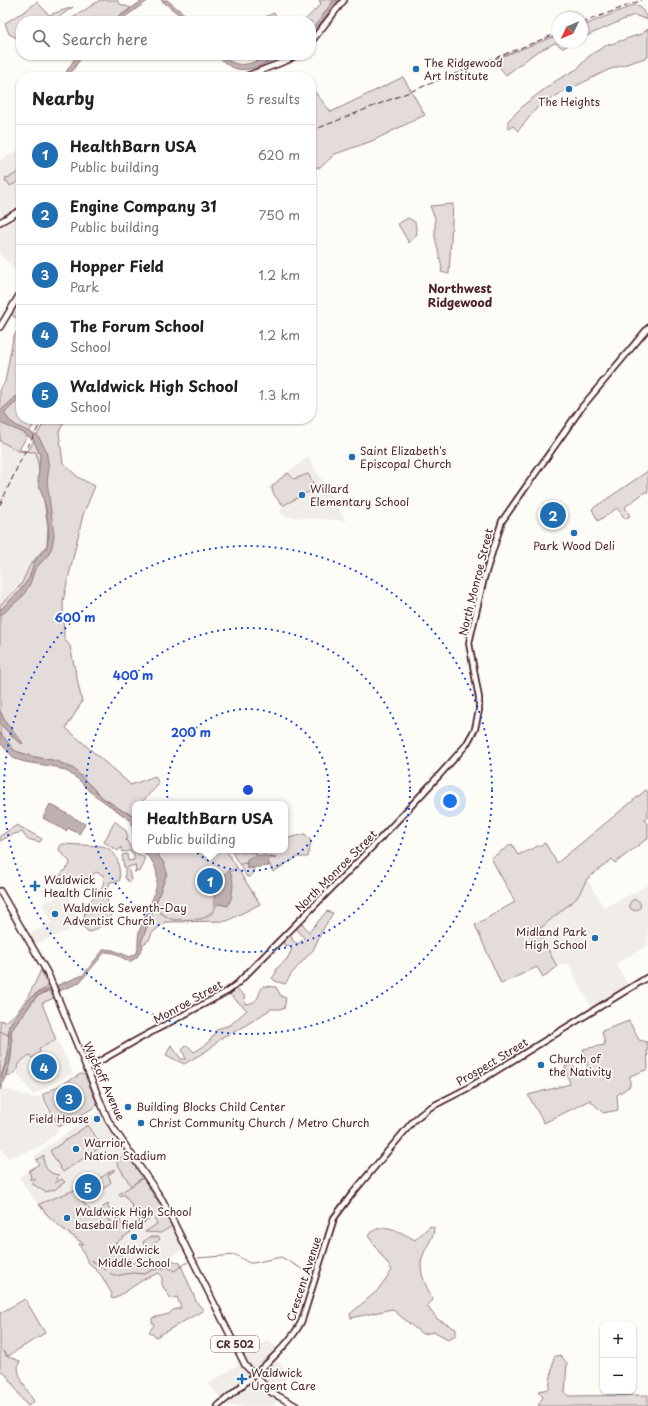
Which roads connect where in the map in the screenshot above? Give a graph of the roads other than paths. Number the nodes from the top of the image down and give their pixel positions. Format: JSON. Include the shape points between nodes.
{"nodes":[{"id":1,"x":344,"y":0,"type":"edge"},
{"id":2,"x":316,"y":36,"type":"edge"},
{"id":3,"x":288,"y":60,"type":"edge"},
{"id":4,"x":257,"y":72,"type":"edge"},
{"id":5,"x":16,"y":213,"type":"edge"},
{"id":6,"x":0,"y":222,"type":"edge"},
{"id":7,"x":16,"y":300,"type":"edge"},
{"id":8,"x":0,"y":327,"type":"edge"},
{"id":9,"x":648,"y":328,"type":"edge"},
{"id":10,"x":0,"y":891,"type":"edge"},
{"id":11,"x":286,"y":935,"type":"joint"},
{"id":12,"x":648,"y":977,"type":"edge"},
{"id":13,"x":86,"y":1069,"type":"junction"},
{"id":14,"x":362,"y":1182,"type":"joint"},
{"id":15,"x":254,"y":1375,"type":"junction"},
{"id":16,"x":218,"y":1406,"type":"edge"},
{"id":17,"x":296,"y":1406,"type":"edge"}],
"edges":[{"from":1,"to":2,"type":"main road"},
{"from":3,"to":4,"type":"main road"},
{"from":5,"to":6,"type":"main road"},
{"from":7,"to":8,"type":"main road"},
{"from":9,"to":11,"type":"main road","name":"North Monroe Street","via":[[582,407],[502,521],[484,578],[469,643],[479,702],[477,724],[470,740],[386,834]]},
{"from":10,"to":13,"type":"main road","name":"Wyckoff Avenue","number":"CR 502","via":[[40,960]]},
{"from":11,"to":13,"type":"main road","name":"Monroe Street","via":[[228,991]]},
{"from":12,"to":14,"type":"main road","name":"Prospect Street","via":[[468,1088],[429,1108],[409,1126]]},
{"from":13,"to":15,"type":"main road","name":"Wyckoff Avenue","number":"CR 502","via":[[108,1120],[163,1201],[245,1365]]},
{"from":14,"to":15,"type":"main road","name":"Crescent Avenue","via":[[338,1212],[332,1224],[299,1326],[288,1341]]},
{"from":15,"to":16,"type":"main road","name":"Crescent Avenue"},
{"from":15,"to":17,"type":"main road","name":"Wyckoff Avenue","number":"CR 502","via":[[275,1395]]}]}
